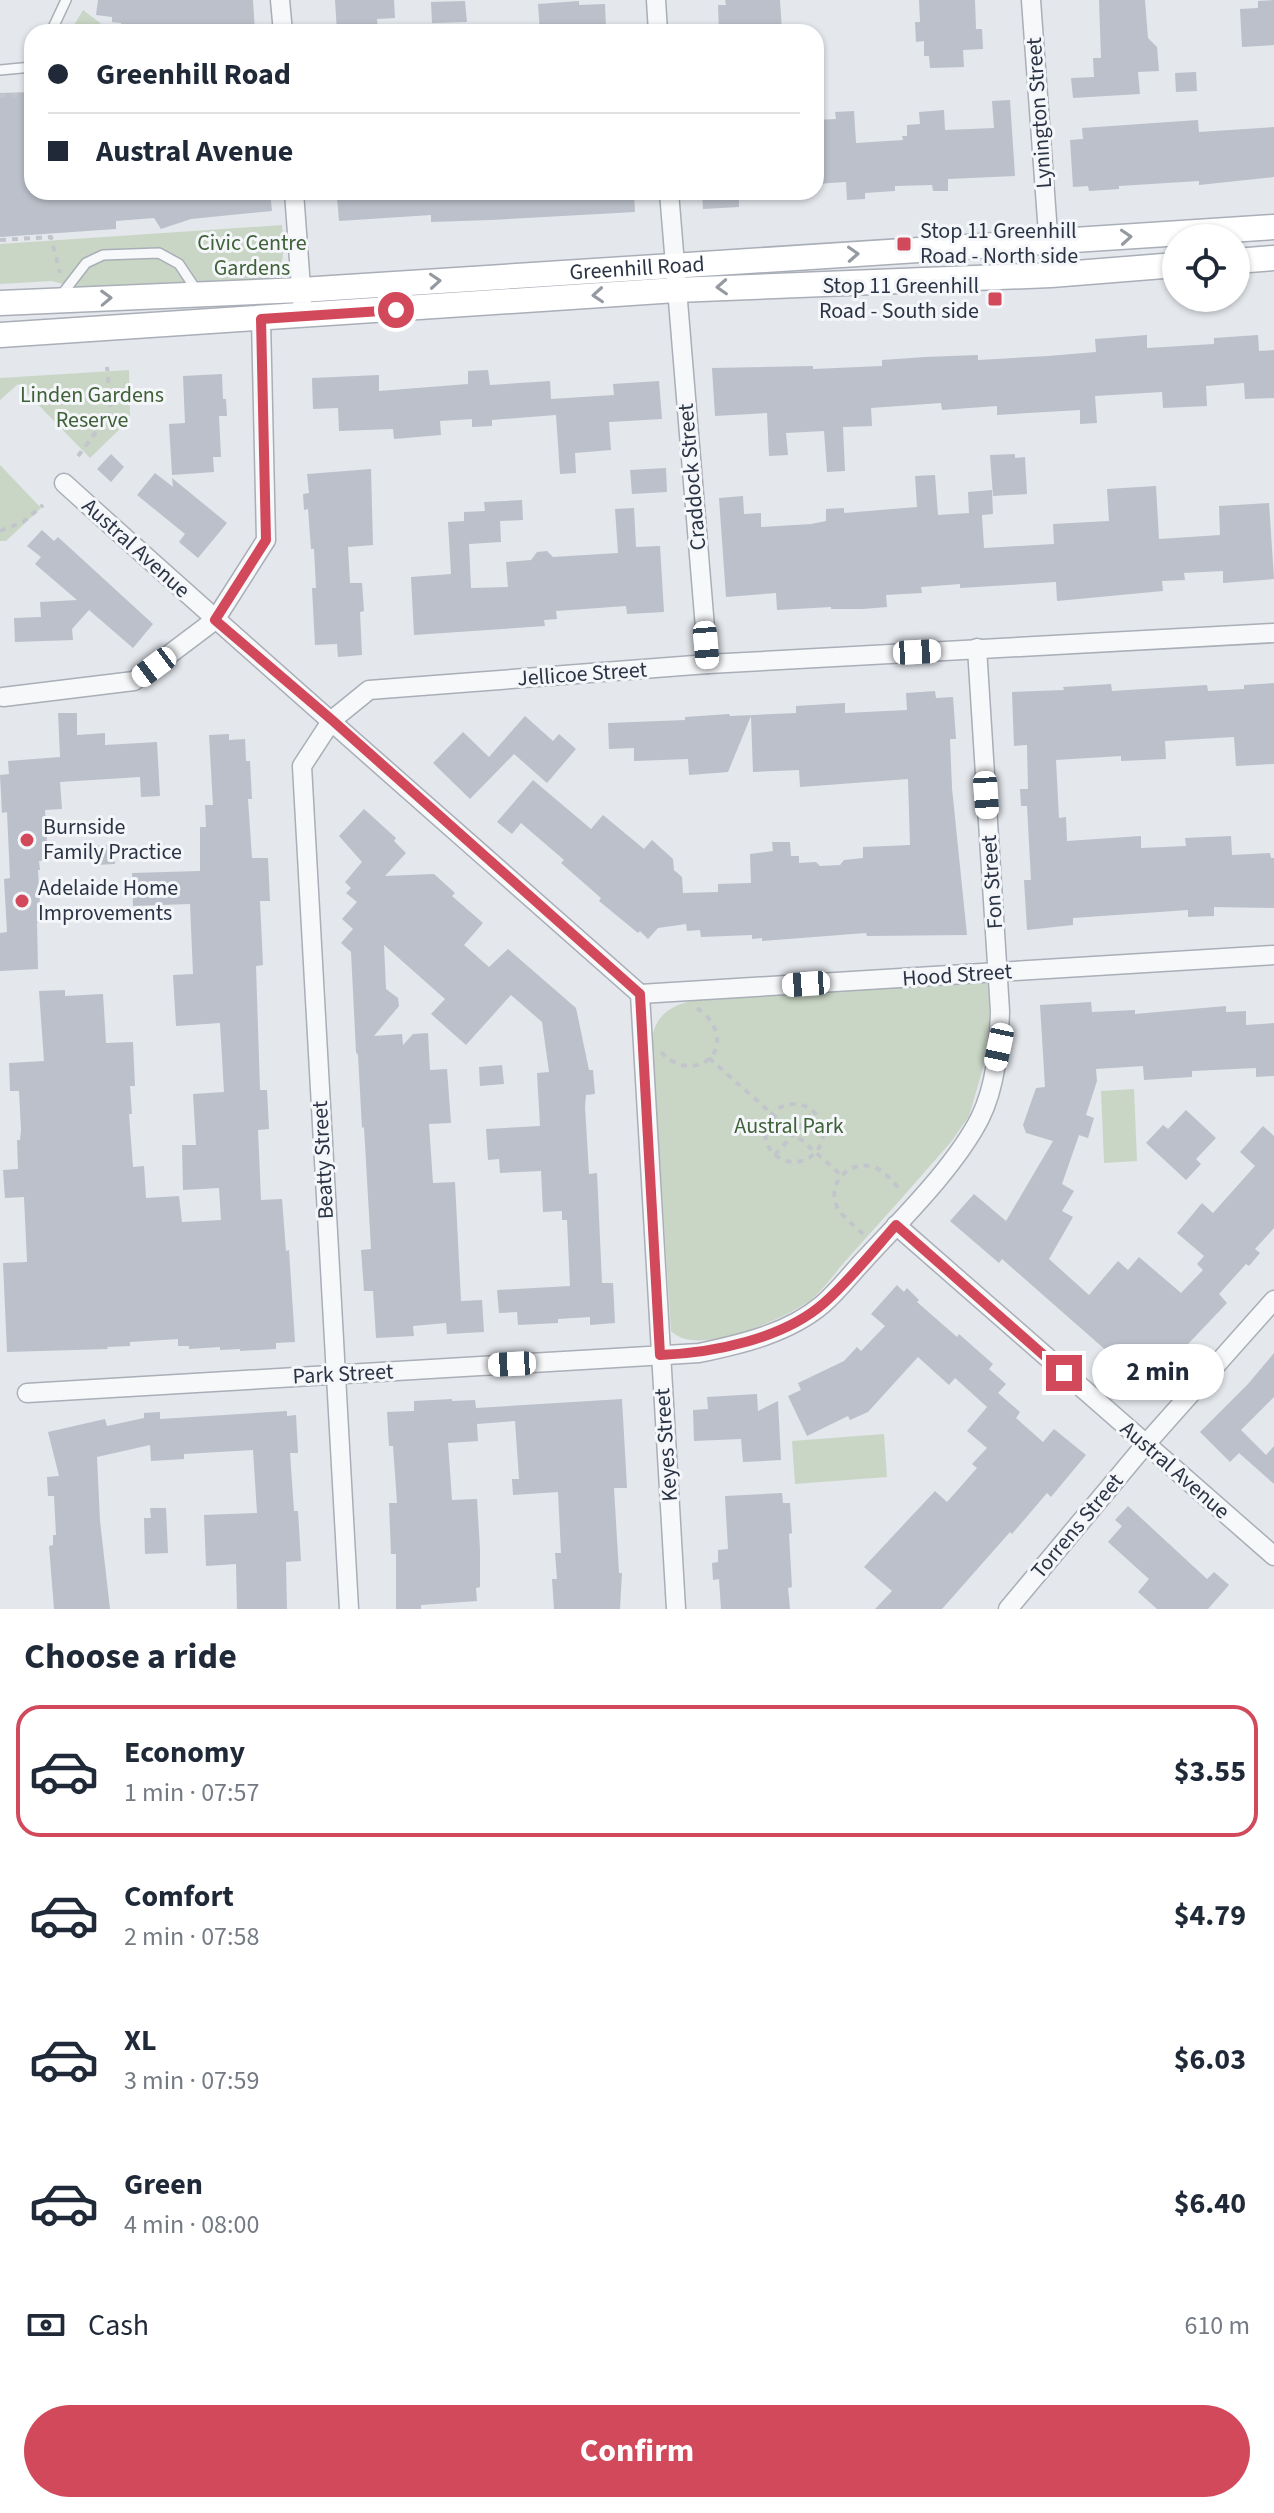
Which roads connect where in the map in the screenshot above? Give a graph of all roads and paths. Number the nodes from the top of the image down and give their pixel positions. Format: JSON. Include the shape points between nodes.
{"nodes":[{"id":1,"x":66,"y":0,"type":"edge"},
{"id":2,"x":280,"y":0,"type":"edge"},
{"id":3,"x":656,"y":0,"type":"edge"},
{"id":4,"x":1031,"y":0,"type":"edge"},
{"id":5,"x":55,"y":24,"type":"edge"},
{"id":6,"x":282,"y":24,"type":"edge"},
{"id":7,"x":658,"y":24,"type":"edge"},
{"id":8,"x":24,"y":68,"type":"edge"},
{"id":9,"x":0,"y":70,"type":"edge"},
{"id":10,"x":24,"y":94,"type":"edge"},
{"id":11,"x":0,"y":96,"type":"edge"},
{"id":12,"x":295,"y":200,"type":"edge"},
{"id":13,"x":670,"y":200,"type":"edge"},
{"id":14,"x":1274,"y":227,"type":"edge"},
{"id":15,"x":0,"y":240,"type":"edge"},
{"id":16,"x":1048,"y":243,"type":"junction"},
{"id":17,"x":1274,"y":258,"type":"edge"},
{"id":18,"x":1250,"y":260,"type":"edge"},
{"id":19,"x":674,"y":264,"type":"junction"},
{"id":20,"x":1162,"y":266,"type":"edge"},
{"id":21,"x":60,"y":273,"type":"dead end"},
{"id":22,"x":1051,"y":275,"type":"junction"},
{"id":23,"x":301,"y":290,"type":"junction"},
{"id":24,"x":676,"y":290,"type":"junction"},
{"id":25,"x":200,"y":294,"type":"junction"},
{"id":26,"x":57,"y":300,"type":"junction"},
{"id":27,"x":0,"y":303,"type":"edge"},
{"id":28,"x":303,"y":317,"type":"junction"},
{"id":29,"x":261,"y":319,"type":"junction"},
{"id":30,"x":0,"y":335,"type":"edge"},
{"id":31,"x":107,"y":367,"type":"dead end"},
{"id":32,"x":78,"y":456,"type":"dead end"},
{"id":33,"x":64,"y":483,"type":"dead end"},
{"id":34,"x":43,"y":505,"type":"dead end"},
{"id":35,"x":0,"y":531,"type":"edge"},
{"id":36,"x":215,"y":620,"type":"junction"},
{"id":37,"x":1274,"y":633,"type":"edge"},
{"id":38,"x":977,"y":648,"type":"junction"},
{"id":39,"x":708,"y":664,"type":"junction"},
{"id":40,"x":3,"y":697,"type":"dead end"},
{"id":41,"x":332,"y":720,"type":"junction"},
{"id":42,"x":1274,"y":955,"type":"edge"},
{"id":43,"x":997,"y":972,"type":"junction"},
{"id":44,"x":679,"y":992,"type":"junction"},
{"id":45,"x":640,"y":994,"type":"junction"},
{"id":46,"x":641,"y":1029,"type":"junction"},
{"id":47,"x":709,"y":1058,"type":"junction"},
{"id":48,"x":813,"y":1111,"type":"junction"},
{"id":49,"x":772,"y":1114,"type":"junction"},
{"id":50,"x":794,"y":1133,"type":"junction"},
{"id":51,"x":815,"y":1152,"type":"junction"},
{"id":52,"x":775,"y":1155,"type":"junction"},
{"id":53,"x":841,"y":1175,"type":"junction"},
{"id":54,"x":902,"y":1192,"type":"dead end"},
{"id":55,"x":896,"y":1225,"type":"junction"},
{"id":56,"x":865,"y":1235,"type":"dead end"},
{"id":57,"x":1274,"y":1300,"type":"edge"},
{"id":58,"x":660,"y":1355,"type":"junction"},
{"id":59,"x":334,"y":1375,"type":"junction"},
{"id":60,"x":27,"y":1393,"type":"dead end"},
{"id":61,"x":1145,"y":1445,"type":"junction"},
{"id":62,"x":1274,"y":1556,"type":"edge"},
{"id":63,"x":349,"y":1609,"type":"edge"},
{"id":64,"x":676,"y":1609,"type":"edge"},
{"id":65,"x":1008,"y":1609,"type":"edge"}],
"edges":[{"from":1,"to":5,"type":"lane"},
{"from":2,"to":6,"type":"street"},
{"from":3,"to":7,"type":"street"},
{"from":4,"to":16,"type":"street","name":"Lynington Street"},
{"from":8,"to":9,"type":"lane"},
{"from":10,"to":11,"type":"path"},
{"from":12,"to":23,"type":"street"},
{"from":13,"to":19,"type":"street","name":"Craddock Street"},
{"from":16,"to":14,"type":"main road","name":"Greenhill Road","one_way":true},
{"from":15,"to":21,"type":"path","via":[[51,237]]},
{"from":19,"to":16,"type":"main road","name":"Greenhill Road","one_way":true},
{"from":16,"to":22,"type":"street","name":"Lynington Street"},
{"from":17,"to":18,"type":"main road"},
{"from":23,"to":19,"type":"main road","name":"Greenhill Road","one_way":true},
{"from":19,"to":24,"type":"street","name":"Craddock Street"},
{"from":20,"to":22,"type":"main road","name":"Greenhill Road"},
{"from":22,"to":24,"type":"main road","name":"Greenhill Road","one_way":true},
{"from":23,"to":25,"type":"main road","name":"Greenhill Road"},
{"from":23,"to":28,"type":"street"},
{"from":24,"to":28,"type":"main road","name":"Greenhill Road","one_way":true},
{"from":24,"to":39,"type":"street","name":"Craddock Street"},
{"from":26,"to":25,"type":"main road","name":"Greenhill Road","one_way":true},
{"from":25,"to":26,"type":"lane","via":[[179,264],[159,253],[103,255],[86,263]]},
{"from":26,"to":27,"type":"main road","name":"Greenhill Road"},
{"from":28,"to":29,"type":"main road","name":"Greenhill Road"},
{"from":29,"to":30,"type":"main road","name":"Greenhill Road"},
{"from":29,"to":36,"type":"street","via":[[266,540]]},
{"from":31,"to":32,"type":"path","via":[[111,412]]},
{"from":33,"to":36,"type":"street","name":"Austral Avenue"},
{"from":34,"to":35,"type":"path","via":[[23,522]]},
{"from":36,"to":40,"type":"street","via":[[134,681]]},
{"from":36,"to":41,"type":"street","name":"Austral Avenue"},
{"from":37,"to":38,"type":"street","name":"Jellicoe Street"},
{"from":38,"to":39,"type":"street","name":"Jellicoe Street"},
{"from":38,"to":43,"type":"street","name":"Fon Street"},
{"from":39,"to":41,"type":"street","name":"Jellicoe Street","via":[[369,690]]},
{"from":41,"to":45,"type":"street","name":"Austral Avenue"},
{"from":41,"to":59,"type":"street","name":"Beatty Street","via":[[302,766]]},
{"from":42,"to":43,"type":"street","name":"Hood Street"},
{"from":43,"to":44,"type":"street","name":"Hood Street"},
{"from":43,"to":55,"type":"street","name":"Fon Street","via":[[999,1047],[981,1117],[958,1153]]},
{"from":44,"to":45,"type":"street","name":"Hood Street"},
{"from":44,"to":47,"type":"path","via":[[714,1026],[716,1040]]},
{"from":45,"to":46,"type":"street","name":"Keyes Street"},
{"from":46,"to":47,"type":"path","via":[[675,1064],[693,1067]]},
{"from":46,"to":58,"type":"street","name":"Keyes Street"},
{"from":47,"to":49,"type":"path"},
{"from":48,"to":49,"type":"path","via":[[795,1104]]},
{"from":48,"to":50,"type":"path"},
{"from":48,"to":51,"type":"path","via":[[823,1131]]},
{"from":49,"to":50,"type":"path"},
{"from":49,"to":52,"type":"path","via":[[765,1138]]},
{"from":50,"to":51,"type":"path"},
{"from":50,"to":52,"type":"path"},
{"from":51,"to":52,"type":"path","via":[[793,1162]]},
{"from":51,"to":53,"type":"path"},
{"from":53,"to":54,"type":"path","via":[[870,1166]]},
{"from":53,"to":56,"type":"path","via":[[836,1205]]},
{"from":55,"to":58,"type":"street","name":"Park Street","via":[[822,1305],[786,1326],[746,1343]]},
{"from":55,"to":61,"type":"street","name":"Austral Avenue"},
{"from":57,"to":61,"type":"street","name":"Torrens Street"},
{"from":58,"to":59,"type":"street","name":"Park Street"},
{"from":58,"to":64,"type":"street","name":"Keyes Street"},
{"from":59,"to":60,"type":"street","name":"Park Street"},
{"from":59,"to":63,"type":"street","name":"Beatty Street"},
{"from":61,"to":62,"type":"street","name":"Austral Avenue"},
{"from":61,"to":65,"type":"street","name":"Torrens Street"}]}
